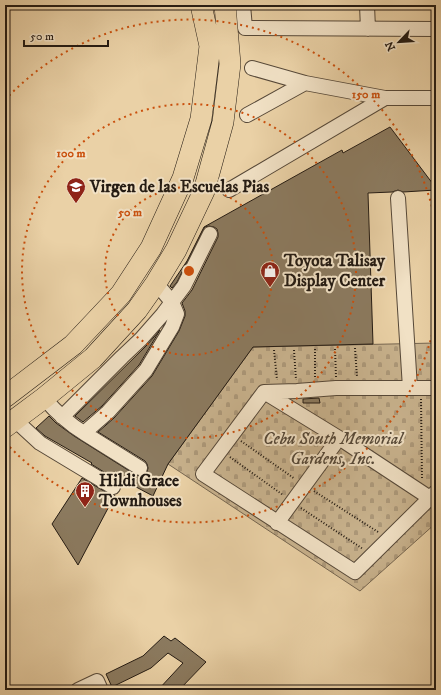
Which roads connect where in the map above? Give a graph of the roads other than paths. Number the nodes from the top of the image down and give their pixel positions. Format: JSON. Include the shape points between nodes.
{"nodes":[{"id":1,"x":201,"y":5,"type":"edge"},
{"id":2,"x":225,"y":5,"type":"edge"},
{"id":3,"x":243,"y":5,"type":"edge"},
{"id":4,"x":366,"y":5,"type":"edge"},
{"id":5,"x":368,"y":29,"type":"junction"},
{"id":6,"x":436,"y":29,"type":"edge"},
{"id":7,"x":252,"y":68,"type":"dead end"},
{"id":8,"x":305,"y":83,"type":"junction"},
{"id":9,"x":385,"y":98,"type":"junction"},
{"id":10,"x":436,"y":98,"type":"edge"},
{"id":11,"x":247,"y":115,"type":"dead end"},
{"id":12,"x":229,"y":190,"type":"dead end"},
{"id":13,"x":398,"y":198,"type":"dead end"},
{"id":14,"x":210,"y":234,"type":"dead end"},
{"id":15,"x":156,"y":283,"type":"junction"},
{"id":16,"x":172,"y":302,"type":"junction"},
{"id":17,"x":410,"y":388,"type":"junction"},
{"id":18,"x":436,"y":388,"type":"edge"},
{"id":19,"x":264,"y":392,"type":"junction"},
{"id":20,"x":5,"y":397,"type":"edge"},
{"id":21,"x":44,"y":398,"type":"junction"},
{"id":22,"x":62,"y":417,"type":"junction"},
{"id":23,"x":10,"y":423,"type":"edge"},
{"id":24,"x":84,"y":433,"type":"junction"},
{"id":25,"x":339,"y":438,"type":"junction"},
{"id":26,"x":140,"y":468,"type":"dead end"},
{"id":27,"x":113,"y":487,"type":"dead end"},
{"id":28,"x":429,"y":494,"type":"edge"},
{"id":29,"x":278,"y":523,"type":"junction"},
{"id":30,"x":78,"y":690,"type":"edge"},
{"id":31,"x":101,"y":690,"type":"edge"}],
"edges":[{"from":1,"to":20,"type":"highway","via":[[210,46],[201,119],[183,178],[151,248],[121,294],[73,345]]},
{"from":2,"to":15,"type":"highway","via":[[230,64],[223,122],[204,191],[176,250]]},
{"from":3,"to":5,"type":"street","via":[[244,28]]},
{"from":4,"to":5,"type":"street"},
{"from":5,"to":6,"type":"street"},
{"from":7,"to":8,"type":"street"},
{"from":8,"to":9,"type":"street"},
{"from":8,"to":11,"type":"street"},
{"from":9,"to":10,"type":"street"},
{"from":9,"to":12,"type":"street"},
{"from":13,"to":17,"type":"street"},
{"from":14,"to":16,"type":"street","via":[[184,286]]},
{"from":15,"to":16,"type":"street"},
{"from":15,"to":21,"type":"highway","via":[[137,310],[93,358]]},
{"from":16,"to":22,"type":"street","via":[[141,339]]},
{"from":16,"to":24,"type":"street","via":[[177,314],[146,370],[108,412]]},
{"from":17,"to":18,"type":"street"},
{"from":17,"to":19,"type":"street","via":[[336,388]]},
{"from":19,"to":25,"type":"street"},
{"from":19,"to":29,"type":"street","via":[[203,474]]},
{"from":21,"to":22,"type":"street"},
{"from":21,"to":23,"type":"highway"},
{"from":22,"to":24,"type":"street"},
{"from":23,"to":27,"type":"street"},
{"from":24,"to":26,"type":"street"},
{"from":25,"to":28,"type":"street"},
{"from":25,"to":29,"type":"street"},
{"from":28,"to":29,"type":"street","via":[[354,572]]},
{"from":30,"to":31,"type":"street","via":[[97,680]]}]}
